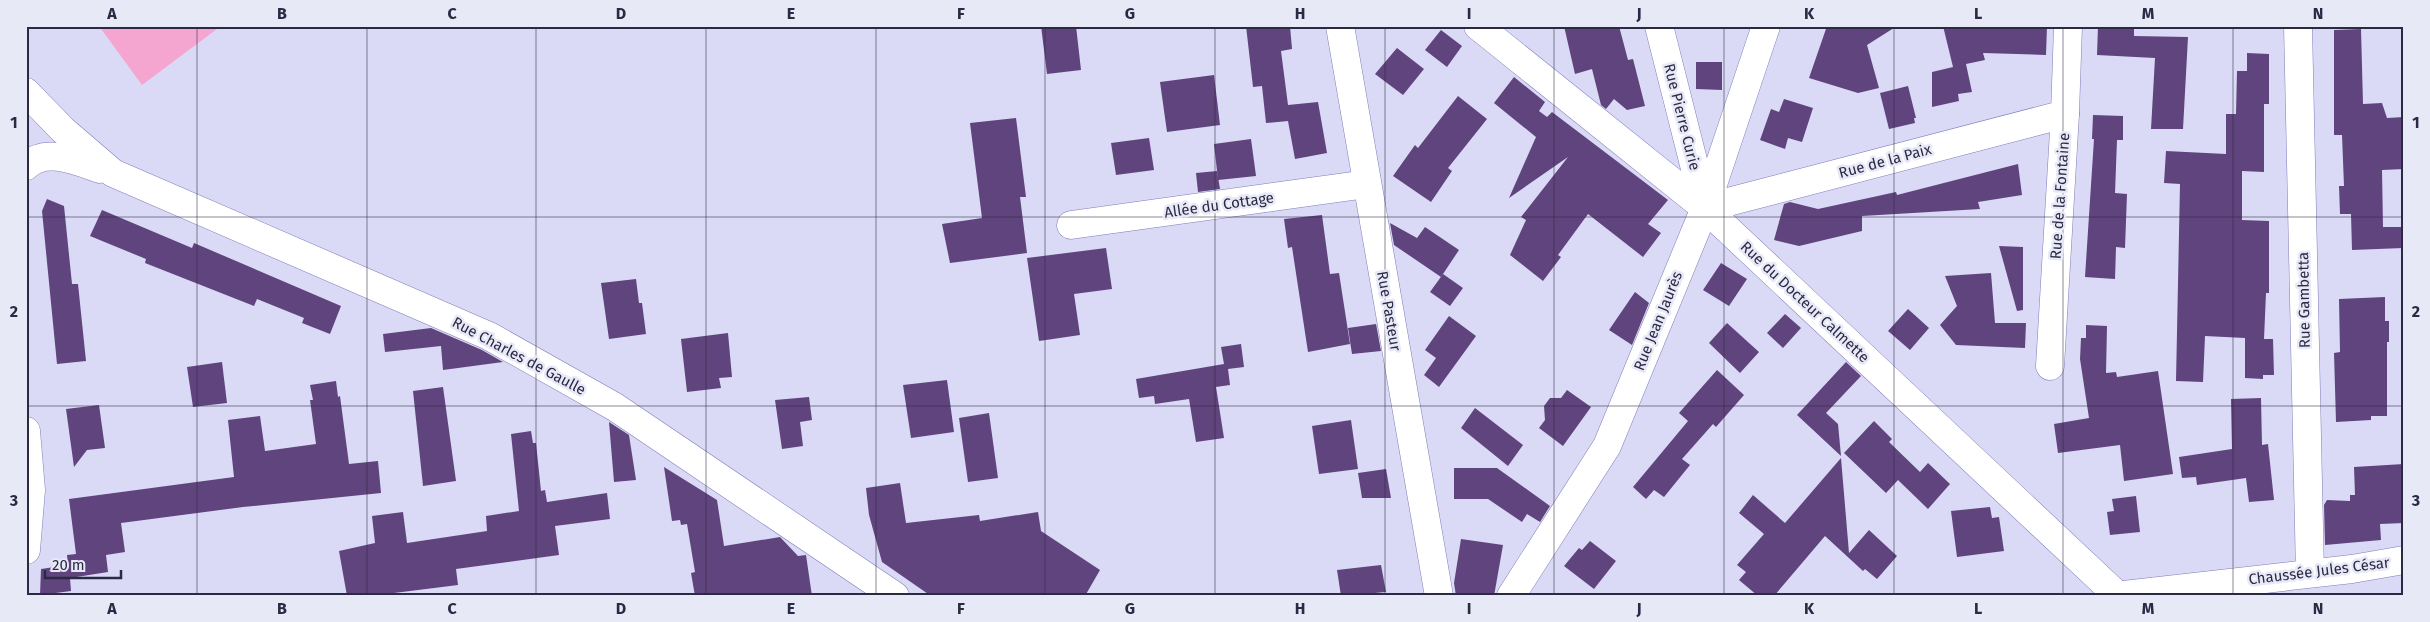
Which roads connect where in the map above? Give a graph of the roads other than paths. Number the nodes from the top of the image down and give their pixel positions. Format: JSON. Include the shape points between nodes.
{"nodes":[{"id":1,"x":1340,"y":26,"type":"edge"},
{"id":2,"x":1478,"y":26,"type":"edge"},
{"id":3,"x":1659,"y":26,"type":"edge"},
{"id":4,"x":1766,"y":26,"type":"edge"},
{"id":5,"x":2068,"y":26,"type":"edge"},
{"id":6,"x":2298,"y":26,"type":"edge"},
{"id":7,"x":26,"y":92,"type":"edge"},
{"id":8,"x":2066,"y":114,"type":"junction"},
{"id":9,"x":26,"y":166,"type":"edge"},
{"id":10,"x":113,"y":173,"type":"junction"},
{"id":11,"x":1367,"y":184,"type":"junction"},
{"id":12,"x":1705,"y":208,"type":"junction"},
{"id":13,"x":1071,"y":226,"type":"dead end"},
{"id":14,"x":2050,"y":366,"type":"dead end"},
{"id":15,"x":26,"y":431,"type":"edge"},
{"id":16,"x":26,"y":543,"type":"edge"},
{"id":17,"x":2404,"y":560,"type":"edge"},
{"id":18,"x":2310,"y":573,"type":"junction"},
{"id":19,"x":895,"y":596,"type":"edge"},
{"id":20,"x":1439,"y":596,"type":"edge"},
{"id":21,"x":1511,"y":596,"type":"edge"},
{"id":22,"x":2116,"y":596,"type":"edge"}],
"edges":[{"from":1,"to":11,"type":"street","name":"Rue Pasteur"},
{"from":2,"to":12,"type":"street","name":"Rue du Docteur Calmette"},
{"from":3,"to":12,"type":"street","name":"Rue Pierre Curie"},
{"from":4,"to":12,"type":"street","name":"Rue Jean Jaurès"},
{"from":5,"to":8,"type":"street","name":"Rue de la Fontaine"},
{"from":6,"to":18,"type":"street","name":"Rue Gambetta"},
{"from":7,"to":10,"type":"street","name":"Rue Charles de Gaulle"},
{"from":8,"to":12,"type":"street","name":"Rue de la Paix"},
{"from":8,"to":14,"type":"street","name":"Rue de la Fontaine"},
{"from":9,"to":10,"type":"street","name":"Rue Charles de Gaulle","via":[[34,159],[64,156]]},
{"from":10,"to":19,"type":"street","name":"Rue Charles de Gaulle","via":[[489,336],[615,407]]},
{"from":11,"to":13,"type":"street","name":"Allée du Cottage"},
{"from":11,"to":20,"type":"street","name":"Rue Pasteur"},
{"from":12,"to":21,"type":"street","name":"Rue Jean Jaurès","via":[[1607,446]]},
{"from":12,"to":22,"type":"street","name":"Rue du Docteur Calmette"},
{"from":15,"to":16,"type":"street","via":[[32,490]]},
{"from":17,"to":18,"type":"street","name":"Chaussée Jules César"},
{"from":18,"to":22,"type":"street","name":"Chaussée Jules César"}]}
